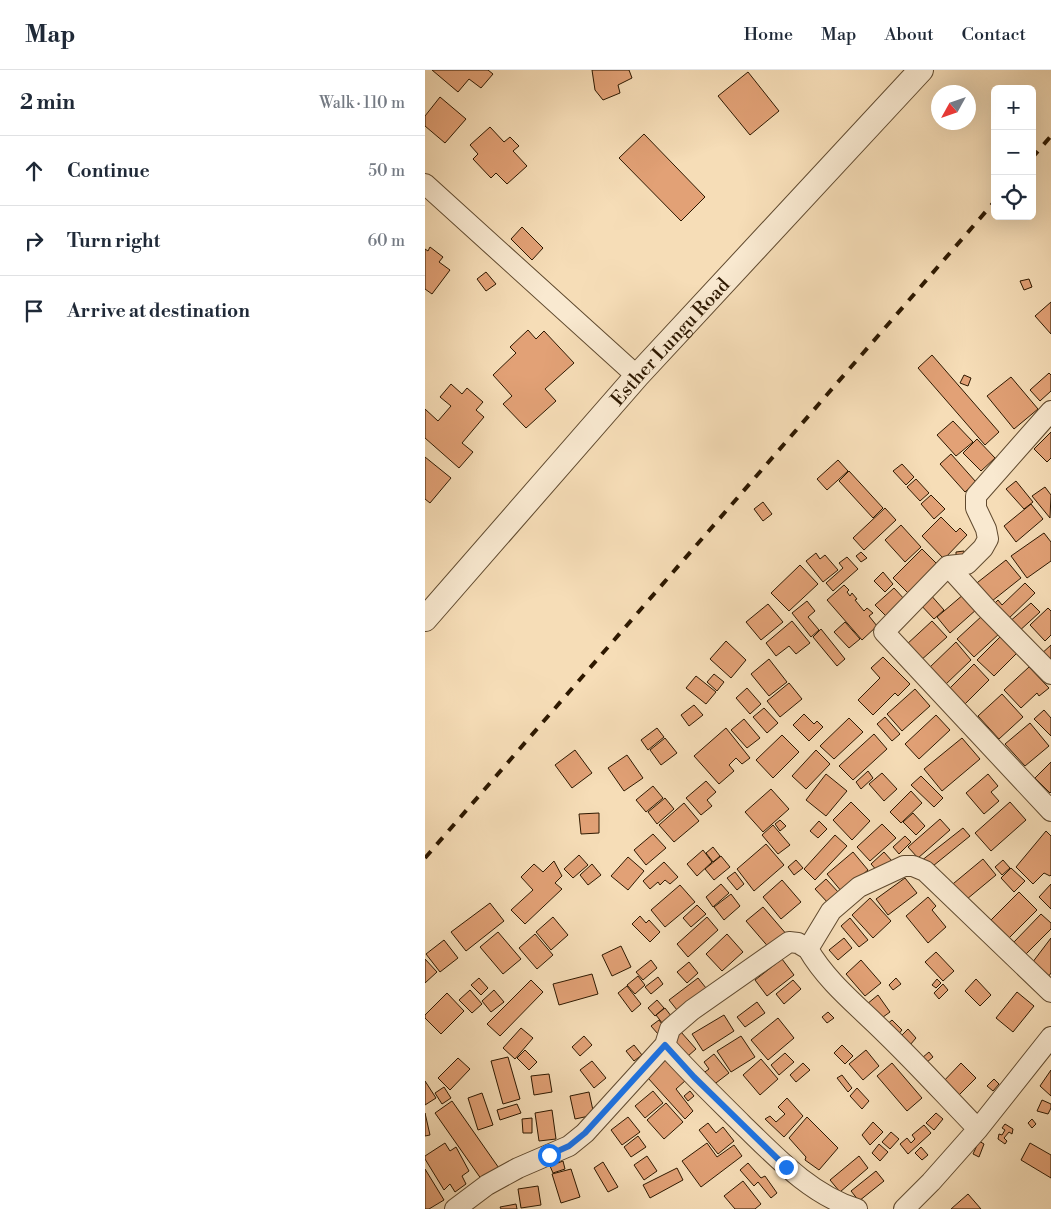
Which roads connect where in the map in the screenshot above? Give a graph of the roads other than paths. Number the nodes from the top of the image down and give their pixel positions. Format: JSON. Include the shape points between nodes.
{"nodes":[{"id":1,"x":921,"y":70,"type":"edge"},
{"id":2,"x":425,"y":184,"type":"edge"},
{"id":3,"x":637,"y":376,"type":"junction"},
{"id":4,"x":1051,"y":410,"type":"edge"},
{"id":5,"x":948,"y":566,"type":"junction"},
{"id":6,"x":425,"y":619,"type":"edge"},
{"id":7,"x":1051,"y":674,"type":"edge"},
{"id":8,"x":1051,"y":811,"type":"edge"},
{"id":9,"x":808,"y":949,"type":"junction"},
{"id":10,"x":1051,"y":992,"type":"edge"},
{"id":11,"x":665,"y":1045,"type":"junction"},
{"id":12,"x":1048,"y":1045,"type":"edge"},
{"id":13,"x":978,"y":1128,"type":"junction"},
{"id":14,"x":455,"y":1209,"type":"edge"},
{"id":15,"x":857,"y":1209,"type":"edge"},
{"id":16,"x":904,"y":1209,"type":"edge"}],
"edges":[{"from":1,"to":3,"type":"street","name":"Esther Lungu Road"},
{"from":2,"to":3,"type":"street"},
{"from":3,"to":6,"type":"street","name":"Esther Lungu Road"},
{"from":4,"to":5,"type":"street","via":[[976,496],[976,508],[988,539],[983,548],[967,564]]},
{"from":5,"to":7,"type":"street"},
{"from":5,"to":8,"type":"street","via":[[884,632]]},
{"from":9,"to":10,"type":"street","via":[[831,911],[859,886],[904,866],[913,866],[925,871]]},
{"from":9,"to":11,"type":"street","via":[[789,942],[692,1010],[670,1030]]},
{"from":9,"to":13,"type":"street","via":[[834,984]]},
{"from":11,"to":14,"type":"street","via":[[585,1133],[569,1146],[487,1185]]},
{"from":11,"to":15,"type":"street","via":[[786,1167],[833,1200]]},
{"from":12,"to":13,"type":"street"},
{"from":13,"to":16,"type":"street"}]}
